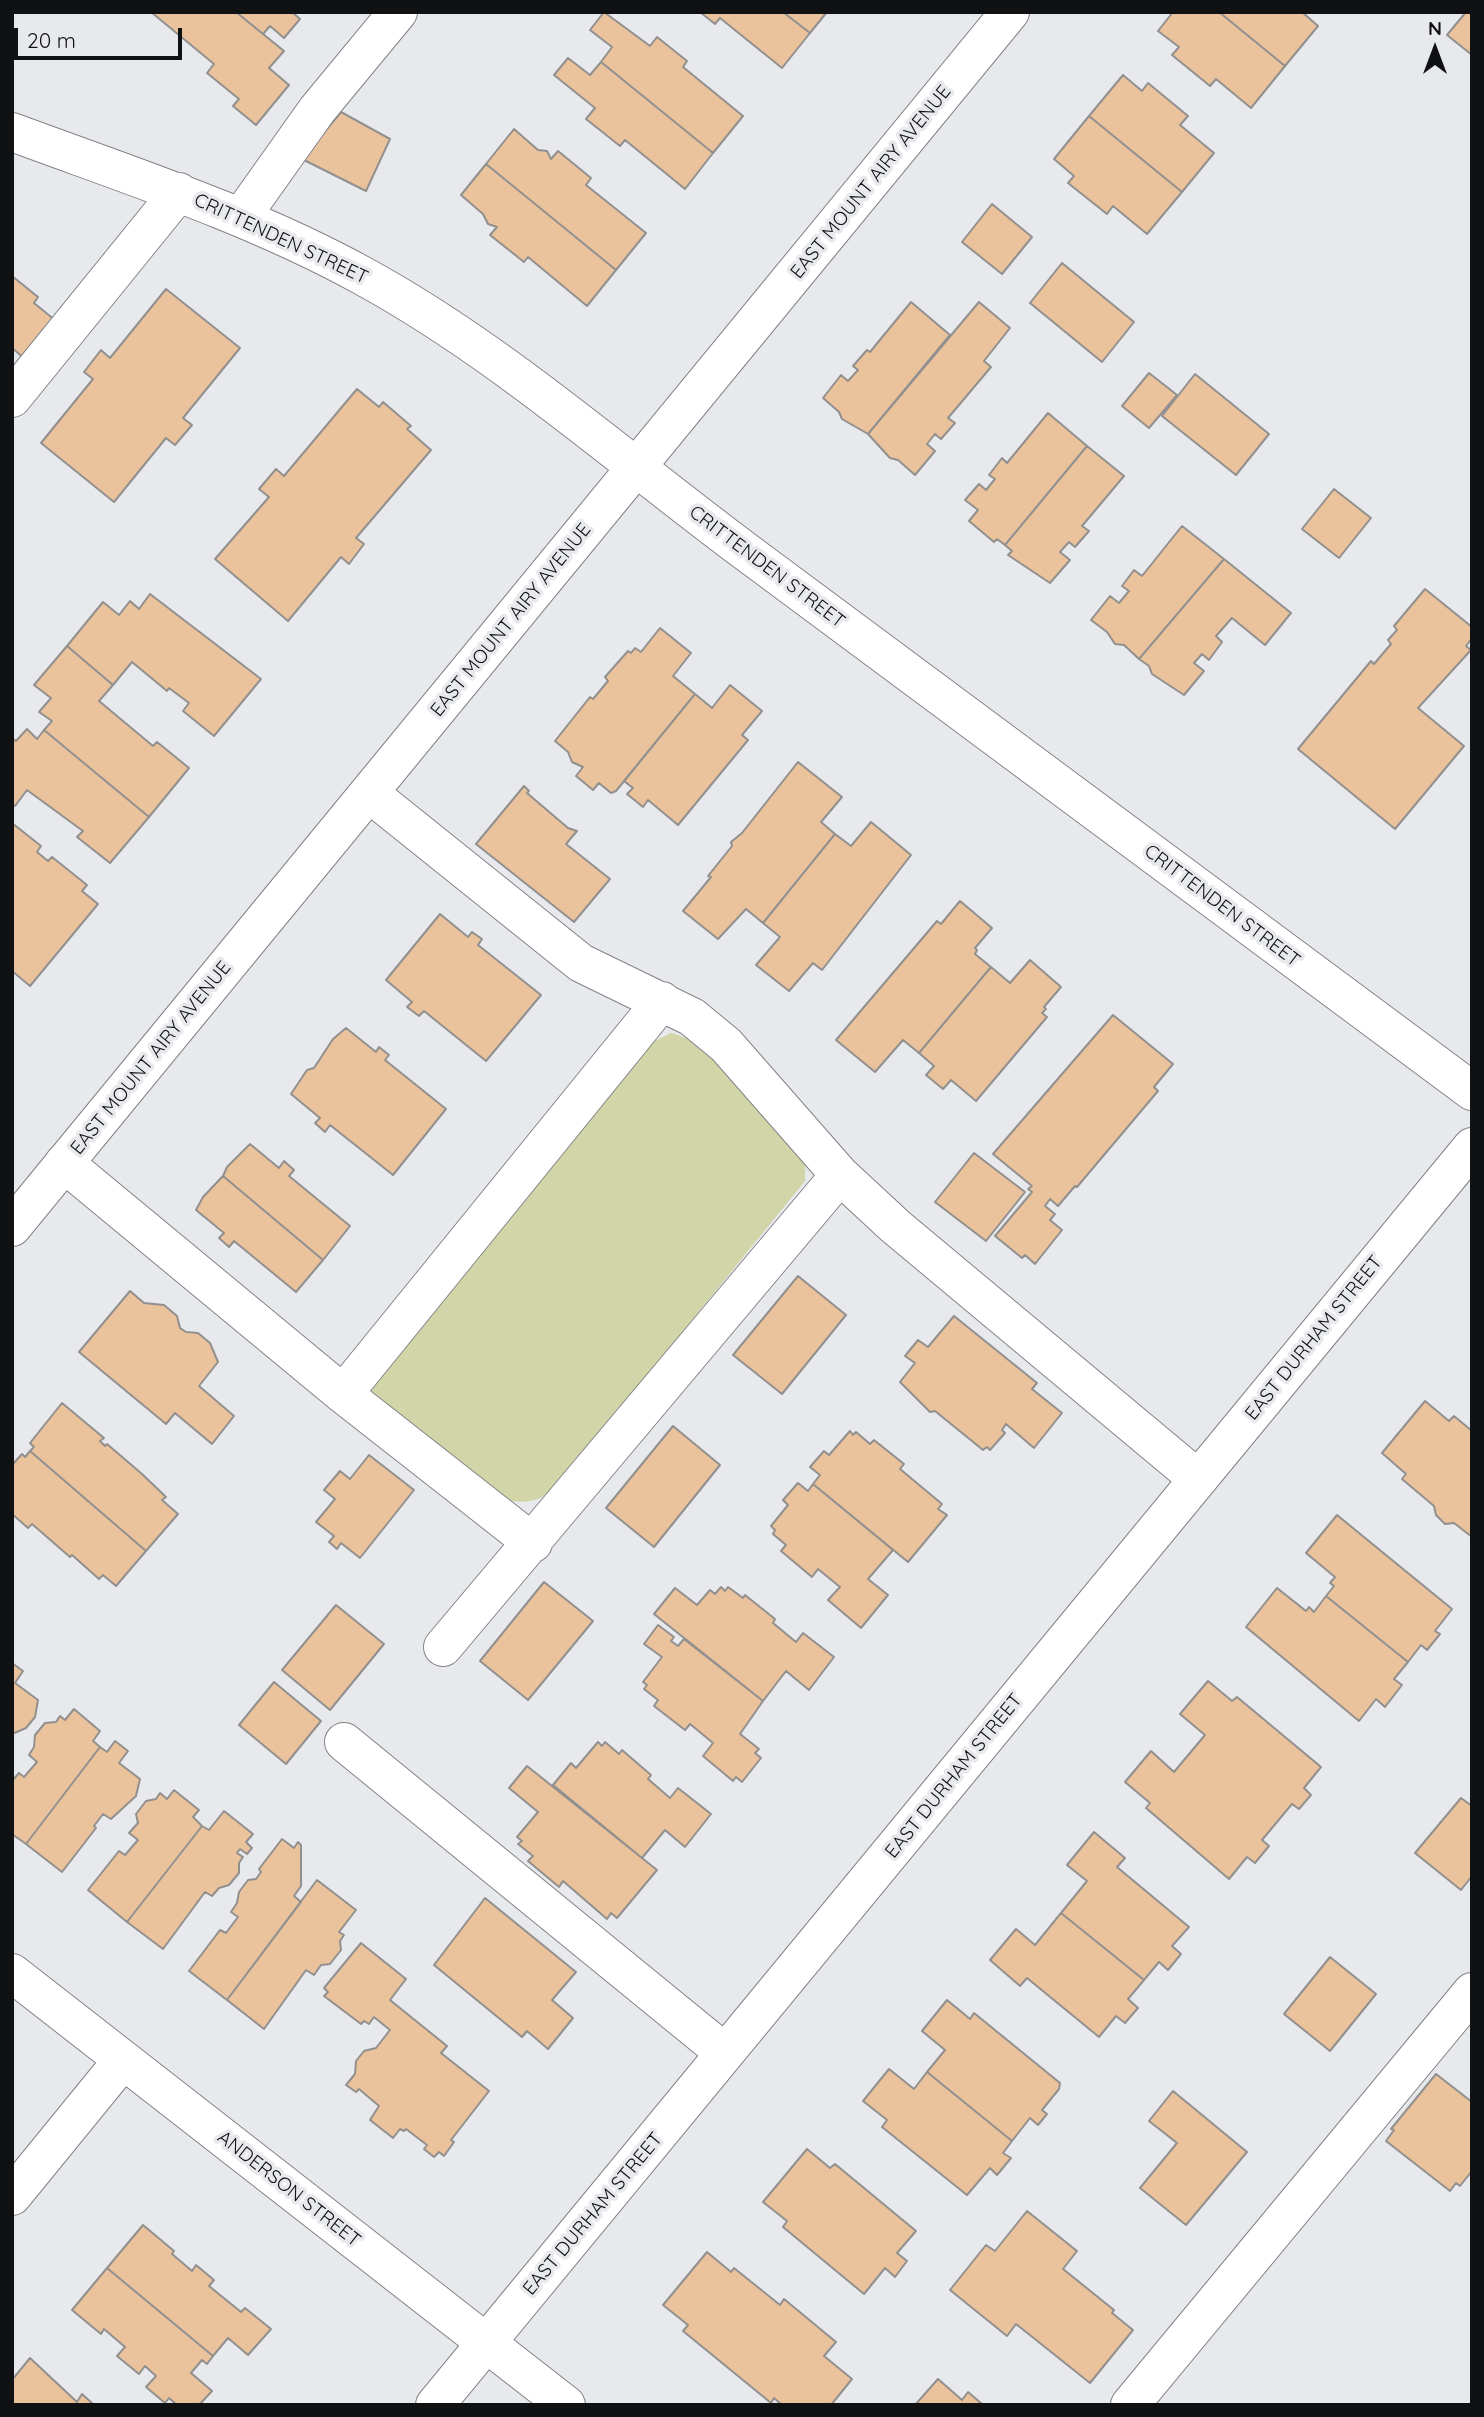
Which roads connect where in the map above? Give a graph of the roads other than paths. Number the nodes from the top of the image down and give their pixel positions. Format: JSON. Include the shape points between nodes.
{"nodes":[{"id":1,"x":398,"y":12,"type":"edge"},
{"id":2,"x":1010,"y":12,"type":"edge"},
{"id":3,"x":12,"y":131,"type":"edge"},
{"id":4,"x":179,"y":192,"type":"junction"},
{"id":5,"x":242,"y":218,"type":"junction"},
{"id":6,"x":12,"y":398,"type":"edge"},
{"id":7,"x":636,"y":467,"type":"junction"},
{"id":8,"x":369,"y":793,"type":"junction"},
{"id":9,"x":662,"y":1001,"type":"junction"},
{"id":10,"x":1472,"y":1091,"type":"edge"},
{"id":11,"x":1472,"y":1147,"type":"edge"},
{"id":12,"x":64,"y":1163,"type":"junction"},
{"id":13,"x":840,"y":1175,"type":"junction"},
{"id":14,"x":12,"y":1227,"type":"edge"},
{"id":15,"x":343,"y":1394,"type":"junction"},
{"id":16,"x":1198,"y":1479,"type":"junction"},
{"id":17,"x":533,"y":1543,"type":"junction"},
{"id":18,"x":443,"y":1647,"type":"dead end"},
{"id":19,"x":344,"y":1742,"type":"dead end"},
{"id":20,"x":12,"y":1973,"type":"edge"},
{"id":21,"x":1472,"y":1992,"type":"edge"},
{"id":22,"x":725,"y":2053,"type":"junction"},
{"id":23,"x":123,"y":2060,"type":"junction"},
{"id":24,"x":12,"y":2196,"type":"edge"},
{"id":25,"x":486,"y":2342,"type":"junction"},
{"id":26,"x":435,"y":2405,"type":"edge"},
{"id":27,"x":566,"y":2405,"type":"edge"},
{"id":28,"x":1130,"y":2405,"type":"edge"}],
"edges":[{"from":1,"to":5,"type":"street","via":[[317,110]]},
{"from":2,"to":7,"type":"street","name":"EAST MOUNT AIRY AVENUE"},
{"from":3,"to":4,"type":"street","name":"CRITTENDEN STREET"},
{"from":4,"to":5,"type":"street","name":"CRITTENDEN STREET"},
{"from":4,"to":6,"type":"street"},
{"from":5,"to":7,"type":"street","name":"CRITTENDEN STREET","via":[[363,276],[422,311]]},
{"from":7,"to":8,"type":"street","name":"EAST MOUNT AIRY AVENUE"},
{"from":7,"to":10,"type":"street","name":"CRITTENDEN STREET"},
{"from":8,"to":9,"type":"street","via":[[580,962]]},
{"from":8,"to":12,"type":"street","name":"EAST MOUNT AIRY AVENUE"},
{"from":9,"to":13,"type":"street","via":[[692,1017],[726,1045]]},
{"from":9,"to":15,"type":"street"},
{"from":11,"to":16,"type":"street","name":"EAST DURHAM STREET"},
{"from":12,"to":14,"type":"street","name":"EAST MOUNT AIRY AVENUE"},
{"from":12,"to":15,"type":"street"},
{"from":13,"to":16,"type":"street"},
{"from":13,"to":17,"type":"street"},
{"from":15,"to":17,"type":"street"},
{"from":16,"to":22,"type":"street","name":"EAST DURHAM STREET"},
{"from":17,"to":18,"type":"street"},
{"from":19,"to":22,"type":"street"},
{"from":20,"to":23,"type":"street","name":"ANDERSON STREET"},
{"from":21,"to":28,"type":"street"},
{"from":22,"to":25,"type":"street","name":"EAST DURHAM STREET"},
{"from":23,"to":24,"type":"street"},
{"from":23,"to":25,"type":"street","name":"ANDERSON STREET"},
{"from":25,"to":26,"type":"street","name":"EAST DURHAM STREET"},
{"from":25,"to":27,"type":"street","name":"ANDERSON STREET"}]}
